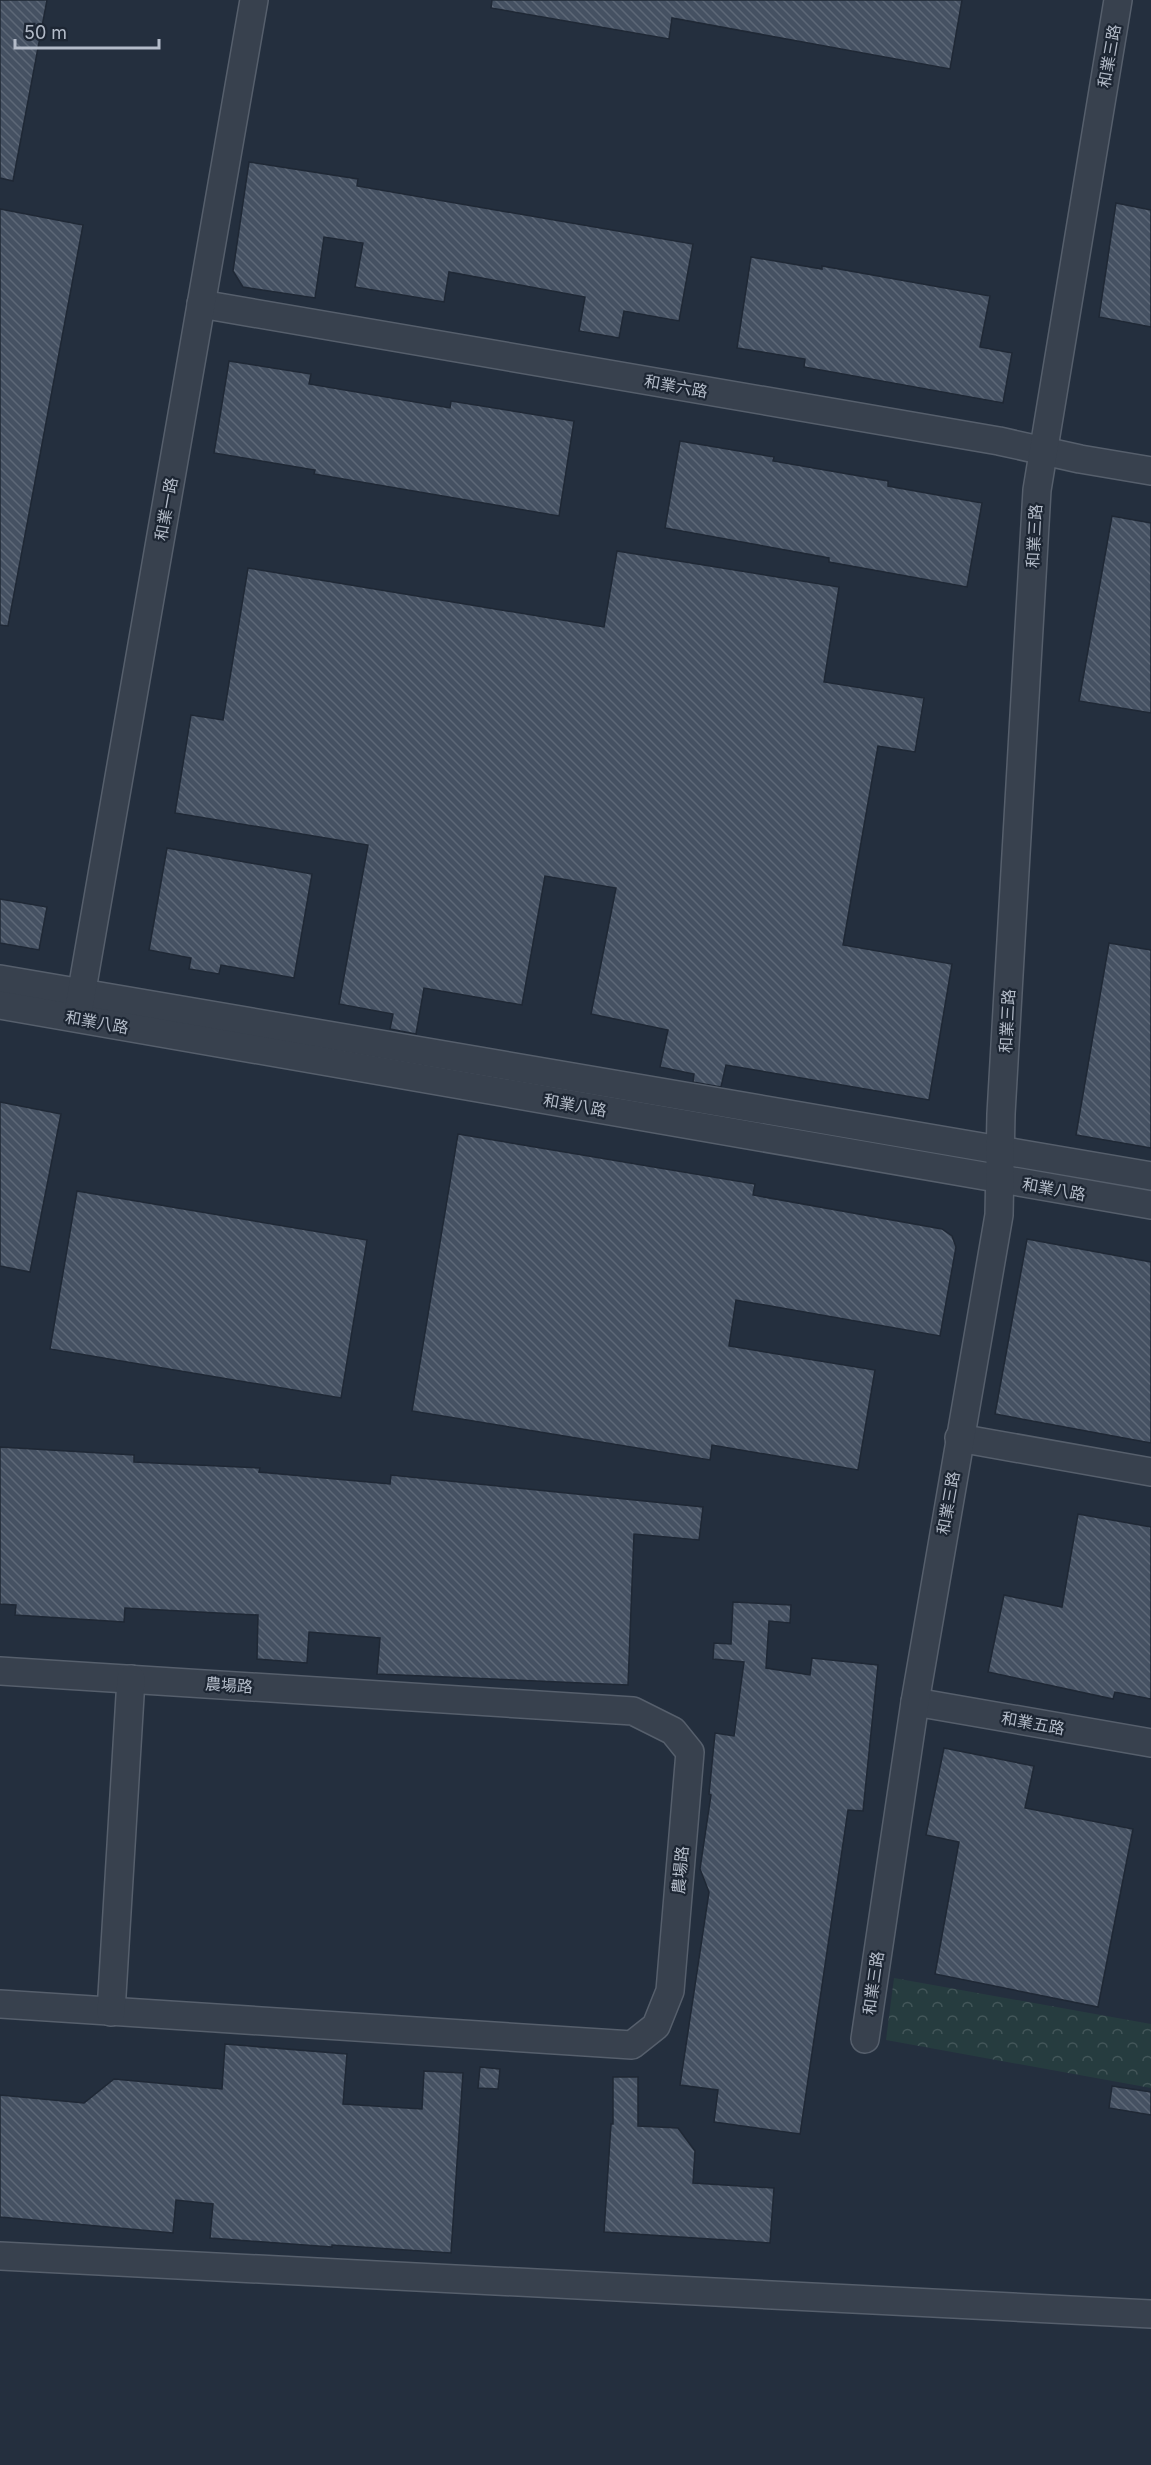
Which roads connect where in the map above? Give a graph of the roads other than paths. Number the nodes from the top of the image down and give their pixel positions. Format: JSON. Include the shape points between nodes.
{"nodes":[{"id":1,"x":254,"y":0,"type":"edge"},
{"id":2,"x":1118,"y":0,"type":"edge"},
{"id":3,"x":201,"y":304,"type":"junction"},
{"id":4,"x":1043,"y":450,"type":"junction"},
{"id":5,"x":1151,"y":471,"type":"edge"},
{"id":6,"x":0,"y":979,"type":"edge"},
{"id":7,"x":0,"y":1005,"type":"edge"},
{"id":8,"x":79,"y":1006,"type":"junction"},
{"id":9,"x":1001,"y":1149,"type":"junction"},
{"id":10,"x":1151,"y":1176,"type":"edge"},
{"id":11,"x":1001,"y":1180,"type":"junction"},
{"id":12,"x":1151,"y":1205,"type":"edge"},
{"id":13,"x":959,"y":1438,"type":"junction"},
{"id":14,"x":1151,"y":1472,"type":"edge"},
{"id":15,"x":0,"y":1671,"type":"edge"},
{"id":16,"x":131,"y":1679,"type":"junction"},
{"id":17,"x":915,"y":1702,"type":"junction"},
{"id":18,"x":1151,"y":1743,"type":"edge"},
{"id":19,"x":0,"y":2004,"type":"edge"},
{"id":20,"x":111,"y":2012,"type":"junction"},
{"id":21,"x":865,"y":2039,"type":"dead end"},
{"id":22,"x":0,"y":2256,"type":"edge"},
{"id":23,"x":1151,"y":2314,"type":"edge"}],
"edges":[{"from":1,"to":3,"type":"street","name":"和業一路"},
{"from":2,"to":4,"type":"street","name":"和業三路"},
{"from":3,"to":4,"type":"street","name":"和業六路"},
{"from":3,"to":8,"type":"street","name":"和業一路"},
{"from":4,"to":5,"type":"street","name":"和業六路"},
{"from":4,"to":9,"type":"street","name":"和業三路","via":[[1037,490]]},
{"from":6,"to":8,"type":"street","name":"和業八路"},
{"from":7,"to":8,"type":"street","name":"和業八路"},
{"from":8,"to":9,"type":"street","name":"和業八路"},
{"from":8,"to":11,"type":"street","name":"和業八路"},
{"from":9,"to":10,"type":"street","name":"和業八路"},
{"from":9,"to":11,"type":"street","name":"和業三路"},
{"from":11,"to":12,"type":"street","name":"和業八路"},
{"from":11,"to":13,"type":"street","name":"和業三路","via":[[999,1215]]},
{"from":13,"to":14,"type":"street"},
{"from":13,"to":17,"type":"street","name":"和業三路"},
{"from":15,"to":16,"type":"street","name":"農場路"},
{"from":16,"to":20,"type":"street"},
{"from":16,"to":20,"type":"street","name":"農場路","via":[[633,1711],[673,1731],[690,1752],[670,1992],[656,2026],[632,2045]]},
{"from":17,"to":18,"type":"street","name":"和業五路"},
{"from":17,"to":21,"type":"street","name":"和業三路"},
{"from":19,"to":20,"type":"street","name":"農場路"},
{"from":22,"to":23,"type":"street"}]}
